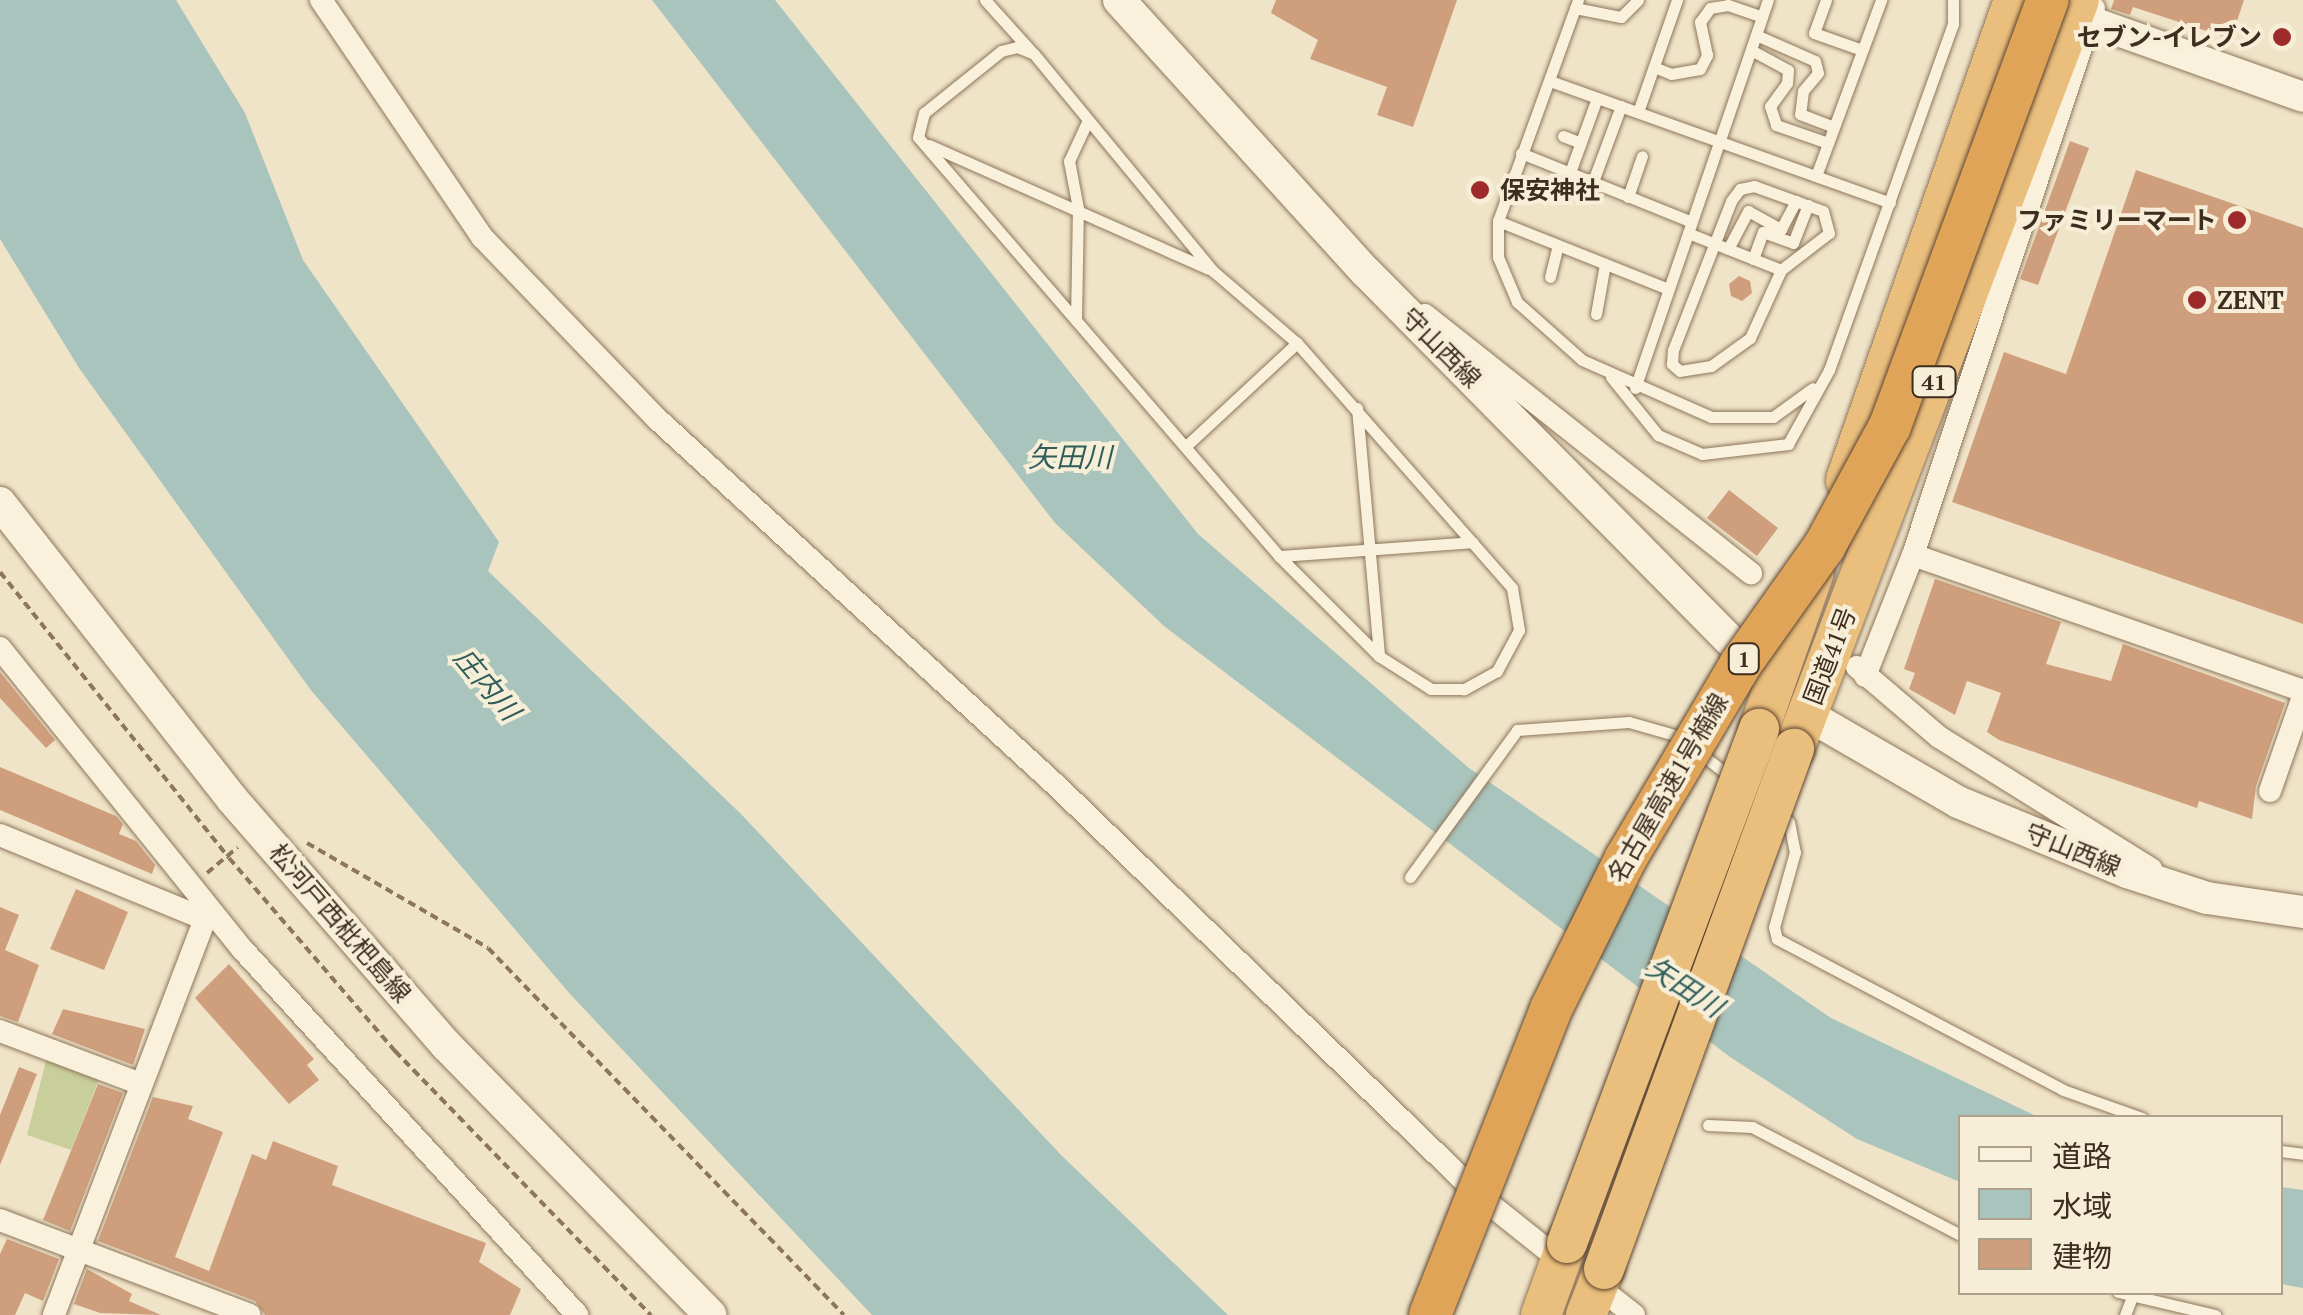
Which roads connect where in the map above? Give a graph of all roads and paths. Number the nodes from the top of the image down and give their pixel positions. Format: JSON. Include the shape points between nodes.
{"nodes":[{"id":1,"x":321,"y":0,"type":"edge"},
{"id":2,"x":985,"y":0,"type":"edge"},
{"id":3,"x":1120,"y":0,"type":"edge"},
{"id":4,"x":1638,"y":0,"type":"edge"},
{"id":5,"x":1677,"y":0,"type":"edge"},
{"id":6,"x":1768,"y":0,"type":"edge"},
{"id":7,"x":1826,"y":0,"type":"edge"},
{"id":8,"x":1881,"y":0,"type":"edge"},
{"id":9,"x":1953,"y":0,"type":"edge"},
{"id":10,"x":2014,"y":0,"type":"edge"},
{"id":11,"x":2034,"y":0,"type":"edge"},
{"id":12,"x":1577,"y":4,"type":"edge"},
{"id":13,"x":2074,"y":6,"type":"edge"},
{"id":14,"x":1762,"y":17,"type":"junction"},
{"id":15,"x":1756,"y":34,"type":"junction"},
{"id":16,"x":1750,"y":50,"type":"junction"},
{"id":17,"x":1862,"y":50,"type":"junction"},
{"id":18,"x":1034,"y":54,"type":"junction"},
{"id":19,"x":1654,"y":67,"type":"junction"},
{"id":20,"x":1550,"y":81,"type":"junction"},
{"id":21,"x":2303,"y":97,"type":"edge"},
{"id":22,"x":1597,"y":98,"type":"junction"},
{"id":23,"x":1621,"y":106,"type":"junction"},
{"id":24,"x":1638,"y":112,"type":"junction"},
{"id":25,"x":1088,"y":120,"type":"junction"},
{"id":26,"x":1834,"y":128,"type":"junction"},
{"id":27,"x":1563,"y":136,"type":"dead end"},
{"id":28,"x":1720,"y":141,"type":"junction"},
{"id":29,"x":924,"y":143,"type":"junction"},
{"id":30,"x":1581,"y":143,"type":"junction"},
{"id":31,"x":1828,"y":143,"type":"junction"},
{"id":32,"x":1521,"y":153,"type":"junction"},
{"id":33,"x":1642,"y":156,"type":"dead end"},
{"id":34,"x":1569,"y":175,"type":"junction"},
{"id":35,"x":1816,"y":176,"type":"junction"},
{"id":36,"x":1592,"y":184,"type":"junction"},
{"id":37,"x":1628,"y":198,"type":"junction"},
{"id":38,"x":1802,"y":203,"type":"junction"},
{"id":39,"x":1890,"y":203,"type":"junction"},
{"id":40,"x":1078,"y":208,"type":"junction"},
{"id":41,"x":1498,"y":221,"type":"junction"},
{"id":42,"x":1690,"y":227,"type":"junction"},
{"id":43,"x":1558,"y":245,"type":"junction"},
{"id":44,"x":1721,"y":246,"type":"junction"},
{"id":45,"x":1753,"y":259,"type":"junction"},
{"id":46,"x":1605,"y":264,"type":"junction"},
{"id":47,"x":1781,"y":270,"type":"junction"},
{"id":48,"x":1213,"y":271,"type":"junction"},
{"id":49,"x":1366,"y":272,"type":"junction"},
{"id":50,"x":1550,"y":277,"type":"dead end"},
{"id":51,"x":1668,"y":289,"type":"junction"},
{"id":52,"x":1596,"y":314,"type":"dead end"},
{"id":53,"x":1076,"y":320,"type":"junction"},
{"id":54,"x":1297,"y":343,"type":"junction"},
{"id":55,"x":1829,"y":370,"type":"junction"},
{"id":56,"x":1611,"y":377,"type":"junction"},
{"id":57,"x":1635,"y":388,"type":"junction"},
{"id":58,"x":1358,"y":408,"type":"junction"},
{"id":59,"x":1186,"y":446,"type":"junction"},
{"id":60,"x":0,"y":503,"type":"edge"},
{"id":61,"x":1472,"y":542,"type":"junction"},
{"id":62,"x":1371,"y":550,"type":"junction"},
{"id":63,"x":1913,"y":555,"type":"junction"},
{"id":64,"x":1279,"y":556,"type":"junction"},
{"id":65,"x":0,"y":572,"type":"edge"},
{"id":66,"x":1751,"y":572,"type":"dead end"},
{"id":67,"x":0,"y":648,"type":"edge"},
{"id":68,"x":1380,"y":656,"type":"junction"},
{"id":69,"x":1774,"y":686,"type":"junction"},
{"id":70,"x":2303,"y":694,"type":"edge"},
{"id":71,"x":1801,"y":732,"type":"junction"},
{"id":72,"x":1748,"y":790,"type":"dead end"},
{"id":73,"x":2270,"y":791,"type":"dead end"},
{"id":74,"x":1762,"y":801,"type":"dead end"},
{"id":75,"x":0,"y":835,"type":"edge"},
{"id":76,"x":301,"y":840,"type":"dead end"},
{"id":77,"x":1410,"y":877,"type":"dead end"},
{"id":78,"x":2183,"y":890,"type":"junction"},
{"id":79,"x":2303,"y":912,"type":"edge"},
{"id":80,"x":207,"y":914,"type":"junction"},
{"id":81,"x":0,"y":1031,"type":"edge"},
{"id":82,"x":138,"y":1083,"type":"junction"},
{"id":83,"x":2134,"y":1115,"type":"edge"},
{"id":84,"x":1708,"y":1125,"type":"dead end"},
{"id":85,"x":0,"y":1220,"type":"edge"},
{"id":86,"x":1958,"y":1234,"type":"edge"},
{"id":87,"x":76,"y":1249,"type":"junction"},
{"id":88,"x":1555,"y":1275,"type":"edge"},
{"id":89,"x":2126,"y":1295,"type":"edge"},
{"id":90,"x":2132,"y":1297,"type":"junction"},
{"id":91,"x":1591,"y":1301,"type":"edge"},
{"id":92,"x":54,"y":1315,"type":"edge"},
{"id":93,"x":250,"y":1315,"type":"edge"},
{"id":94,"x":577,"y":1315,"type":"edge"},
{"id":95,"x":650,"y":1315,"type":"edge"},
{"id":96,"x":710,"y":1315,"type":"edge"},
{"id":97,"x":844,"y":1315,"type":"edge"},
{"id":98,"x":1430,"y":1315,"type":"edge"},
{"id":99,"x":1457,"y":1315,"type":"edge"},
{"id":100,"x":1634,"y":1315,"type":"edge"},
{"id":101,"x":2124,"y":1315,"type":"edge"},
{"id":102,"x":2215,"y":1315,"type":"edge"}],
"edges":[{"from":1,"to":88,"type":"street","via":[[482,237],[655,417],[1059,788]]},
{"from":2,"to":18,"type":"lane"},
{"from":3,"to":49,"type":"main road","name":"守山西線"},
{"from":4,"to":12,"type":"lane","via":[[1621,17]]},
{"from":5,"to":19,"type":"lane"},
{"from":6,"to":14,"type":"lane"},
{"from":7,"to":17,"type":"lane","via":[[1814,32]]},
{"from":8,"to":17,"type":"lane"},
{"from":9,"to":39,"type":"lane","via":[[1953,24]]},
{"from":10,"to":69,"type":"highway","name":"国道41号","number":"41"},
{"from":11,"to":13,"type":"street"},
{"from":12,"to":20,"type":"lane"},
{"from":13,"to":21,"type":"street"},
{"from":13,"to":63,"type":"street"},
{"from":13,"to":71,"type":"highway","name":"国道41号","number":"41"},
{"from":13,"to":98,"type":"highway","name":"名古屋高速1号楠線","number":"1","bridge":true,"via":[[1890,426],[1824,547],[1740,665],[1626,858],[1544,1026]]},
{"from":13,"to":99,"type":"highway","name":"名古屋高速1号楠線","number":"1","via":[[1901,432],[1842,539],[1749,673],[1641,865],[1572,1018]]},
{"from":14,"to":15,"type":"lane"},
{"from":14,"to":19,"type":"lane","via":[[1728,5],[1710,8],[1700,22],[1707,55],[1700,69],[1671,74]]},
{"from":15,"to":16,"type":"lane"},
{"from":15,"to":26,"type":"lane","via":[[1816,60],[1818,73],[1803,91],[1800,114]]},
{"from":16,"to":28,"type":"lane"},
{"from":16,"to":31,"type":"lane","via":[[1788,70],[1788,83],[1770,106],[1776,125]]},
{"from":17,"to":26,"type":"lane"},
{"from":18,"to":25,"type":"lane"},
{"from":18,"to":29,"type":"lane","via":[[1001,50],[924,113],[916,126]]},
{"from":19,"to":24,"type":"lane"},
{"from":20,"to":22,"type":"lane"},
{"from":20,"to":32,"type":"lane"},
{"from":22,"to":23,"type":"lane"},
{"from":22,"to":30,"type":"lane"},
{"from":23,"to":24,"type":"lane"},
{"from":23,"to":36,"type":"lane"},
{"from":24,"to":28,"type":"lane"},
{"from":25,"to":40,"type":"lane","via":[[1069,161]]},
{"from":25,"to":48,"type":"lane"},
{"from":26,"to":31,"type":"lane"},
{"from":27,"to":30,"type":"lane"},
{"from":28,"to":35,"type":"lane"},
{"from":28,"to":42,"type":"lane"},
{"from":29,"to":40,"type":"lane"},
{"from":29,"to":53,"type":"lane"},
{"from":30,"to":34,"type":"lane"},
{"from":31,"to":35,"type":"lane"},
{"from":32,"to":34,"type":"lane"},
{"from":32,"to":41,"type":"lane"},
{"from":33,"to":37,"type":"lane"},
{"from":34,"to":36,"type":"lane"},
{"from":35,"to":39,"type":"lane"},
{"from":36,"to":37,"type":"lane"},
{"from":37,"to":42,"type":"lane"},
{"from":38,"to":44,"type":"lane","via":[[1781,229],[1748,211]]},
{"from":38,"to":44,"type":"lane","via":[[1754,186],[1740,189]]},
{"from":38,"to":45,"type":"lane","via":[[1793,243],[1763,232]]},
{"from":38,"to":47,"type":"lane","via":[[1823,210],[1829,233]]},
{"from":39,"to":55,"type":"lane"},
{"from":40,"to":48,"type":"lane"},
{"from":40,"to":53,"type":"lane"},
{"from":41,"to":43,"type":"lane"},
{"from":41,"to":56,"type":"lane","via":[[1498,257],[1517,302]]},
{"from":42,"to":44,"type":"lane"},
{"from":42,"to":51,"type":"lane"},
{"from":43,"to":46,"type":"lane"},
{"from":43,"to":50,"type":"lane"},
{"from":44,"to":45,"type":"lane"},
{"from":44,"to":47,"type":"lane","via":[[1672,350],[1680,372],[1711,366],[1750,338]]},
{"from":45,"to":47,"type":"lane"},
{"from":46,"to":51,"type":"lane"},
{"from":46,"to":52,"type":"lane"},
{"from":48,"to":54,"type":"lane"},
{"from":49,"to":66,"type":"street"},
{"from":49,"to":69,"type":"main road","name":"守山西線"},
{"from":51,"to":57,"type":"lane"},
{"from":53,"to":59,"type":"lane"},
{"from":54,"to":58,"type":"lane"},
{"from":54,"to":59,"type":"lane"},
{"from":55,"to":56,"type":"lane","via":[[1788,444],[1702,454],[1658,435]]},
{"from":55,"to":57,"type":"lane","via":[[1798,404],[1745,420],[1711,417]]},
{"from":56,"to":57,"type":"lane"},
{"from":58,"to":61,"type":"lane"},
{"from":58,"to":62,"type":"lane"},
{"from":59,"to":64,"type":"lane"},
{"from":60,"to":96,"type":"main road","name":"松河戸西枇杷島線","via":[[233,800],[446,1045]]},
{"from":61,"to":62,"type":"lane"},
{"from":61,"to":68,"type":"lane","via":[[1512,588],[1519,630],[1508,661],[1480,683],[1446,690],[1414,683]]},
{"from":62,"to":64,"type":"lane"},
{"from":62,"to":68,"type":"lane"},
{"from":63,"to":70,"type":"street"},
{"from":63,"to":78,"type":"street","via":[[1860,671],[1938,737]]},
{"from":64,"to":68,"type":"lane"},
{"from":65,"to":95,"type":"path","via":[[227,856],[395,1051]]},
{"from":67,"to":80,"type":"street"},
{"from":69,"to":88,"type":"highway","name":"国道41号","number":"41","bridge":true},
{"from":70,"to":73,"type":"street"},
{"from":71,"to":78,"type":"main road","name":"守山西線"},
{"from":71,"to":91,"type":"highway","name":"国道41号","number":"41","bridge":true},
{"from":72,"to":77,"type":"lane","via":[[1678,736],[1629,722],[1517,730]]},
{"from":74,"to":83,"type":"lane","via":[[1790,822],[1795,852],[1774,927],[1777,939],[2063,1090]]},
{"from":75,"to":80,"type":"street"},
{"from":76,"to":97,"type":"path","via":[[488,948]]},
{"from":78,"to":79,"type":"main road","name":"守山西線"},
{"from":80,"to":82,"type":"street"},
{"from":80,"to":94,"type":"street"},
{"from":81,"to":82,"type":"street"},
{"from":82,"to":87,"type":"street"},
{"from":84,"to":86,"type":"lane","via":[[1752,1126]]},
{"from":85,"to":87,"type":"street"},
{"from":87,"to":92,"type":"street"},
{"from":87,"to":93,"type":"street"},
{"from":89,"to":90,"type":"lane"},
{"from":90,"to":101,"type":"lane"},
{"from":90,"to":102,"type":"lane"},
{"from":91,"to":100,"type":"street"}]}
